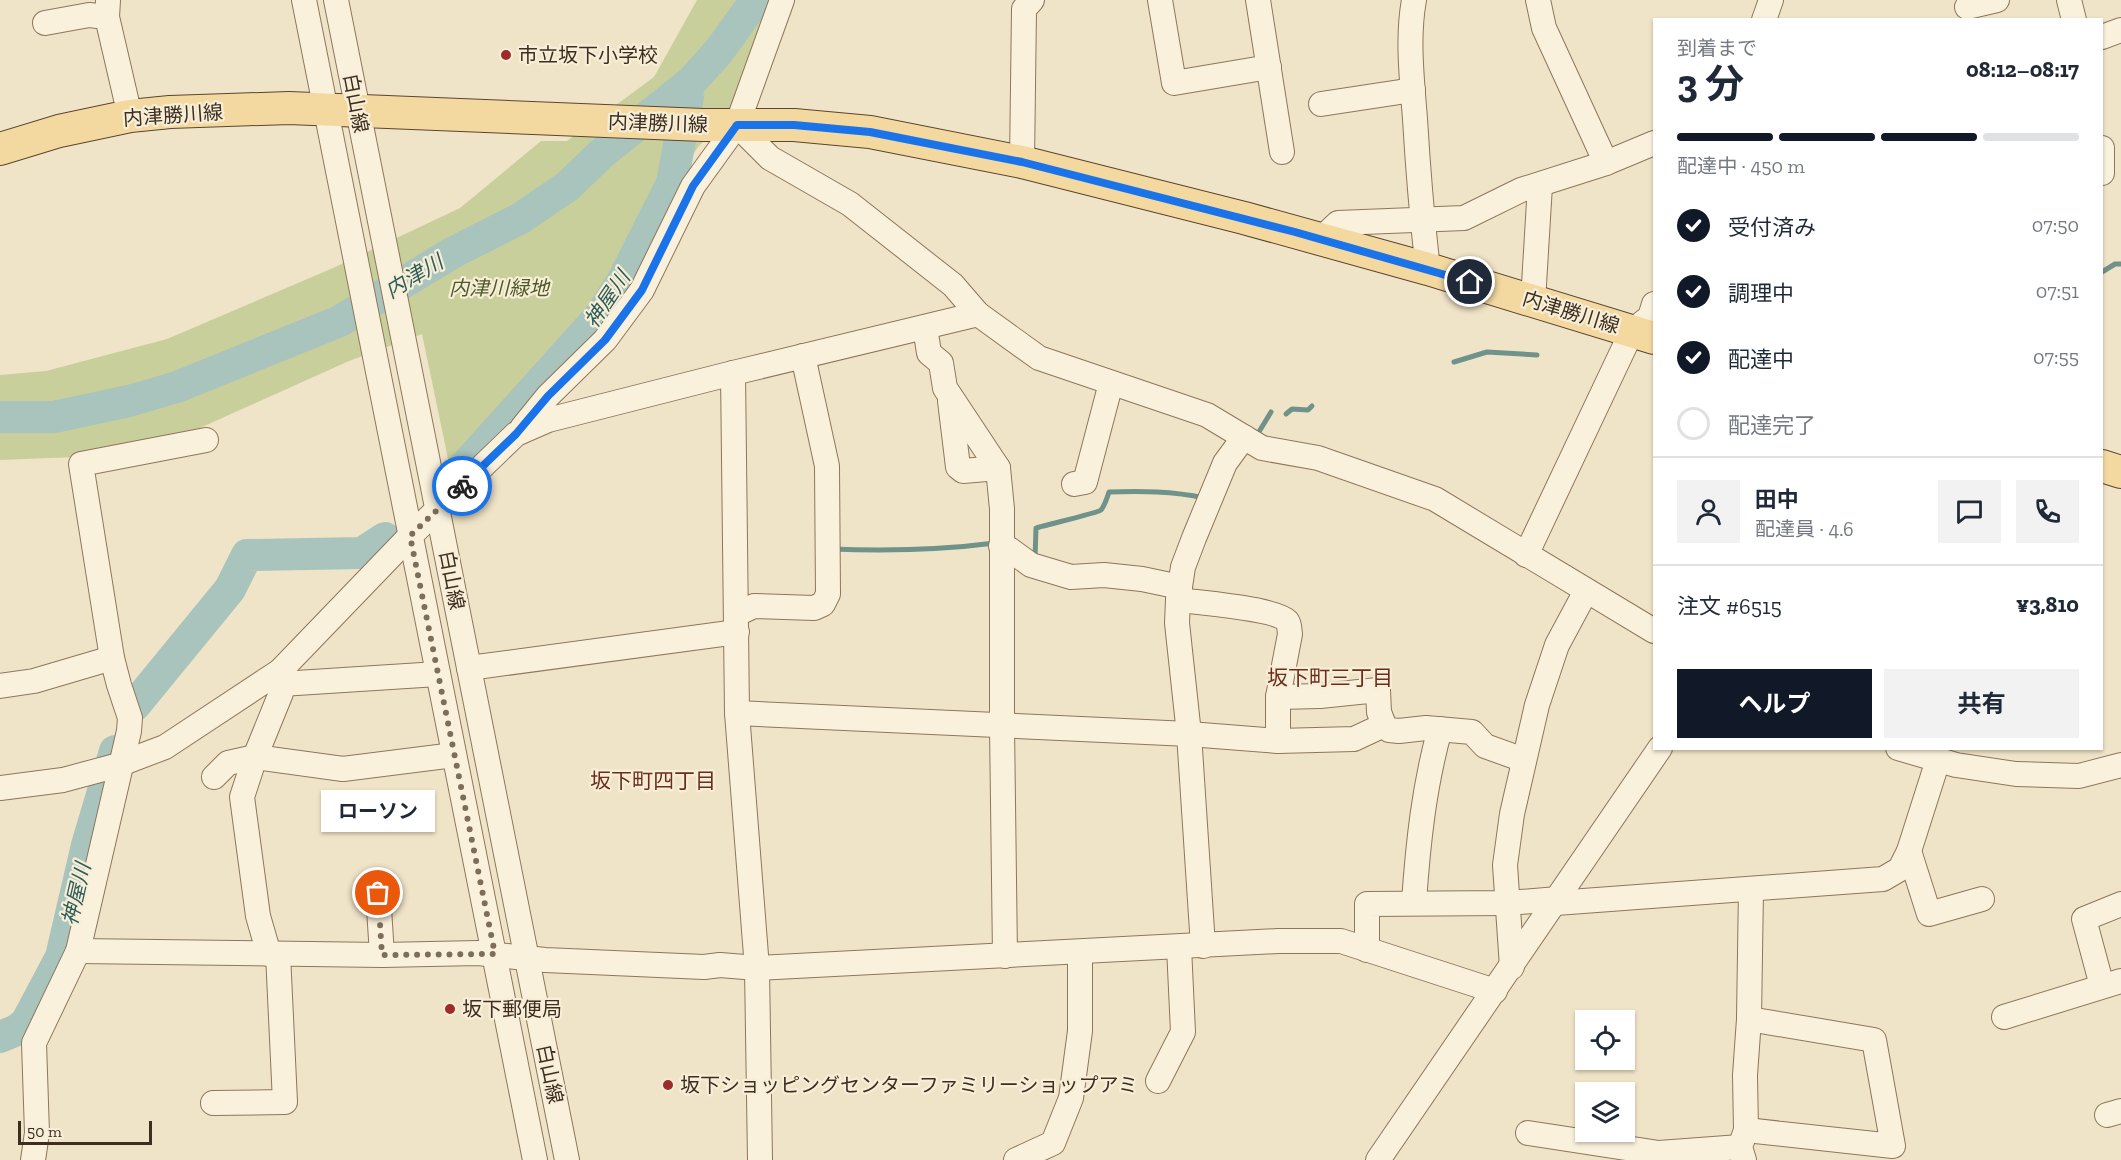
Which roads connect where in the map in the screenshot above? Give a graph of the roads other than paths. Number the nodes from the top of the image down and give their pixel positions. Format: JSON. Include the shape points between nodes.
{"nodes":[{"id":1,"x":304,"y":0,"type":"edge"},
{"id":2,"x":336,"y":0,"type":"edge"},
{"id":3,"x":782,"y":0,"type":"edge"},
{"id":4,"x":1032,"y":0,"type":"edge"},
{"id":5,"x":1160,"y":0,"type":"edge"},
{"id":6,"x":1258,"y":0,"type":"edge"},
{"id":7,"x":1414,"y":0,"type":"edge"},
{"id":8,"x":1538,"y":0,"type":"edge"},
{"id":9,"x":1771,"y":0,"type":"edge"},
{"id":10,"x":1997,"y":0,"type":"edge"},
{"id":11,"x":2069,"y":0,"type":"edge"},
{"id":12,"x":108,"y":8,"type":"edge"},
{"id":13,"x":1968,"y":9,"type":"edge"},
{"id":14,"x":1765,"y":18,"type":"edge"},
{"id":15,"x":2074,"y":18,"type":"edge"},
{"id":16,"x":45,"y":23,"type":"dead end"},
{"id":17,"x":2121,"y":30,"type":"edge"},
{"id":18,"x":2103,"y":37,"type":"edge"},
{"id":19,"x":1269,"y":67,"type":"junction"},
{"id":20,"x":1413,"y":90,"type":"junction"},
{"id":21,"x":1321,"y":104,"type":"dead end"},
{"id":22,"x":325,"y":109,"type":"junction"},
{"id":23,"x":357,"y":111,"type":"junction"},
{"id":24,"x":130,"y":116,"type":"junction"},
{"id":25,"x":737,"y":125,"type":"junction"},
{"id":26,"x":1653,"y":143,"type":"edge"},
{"id":27,"x":0,"y":149,"type":"edge"},
{"id":28,"x":1282,"y":153,"type":"dead end"},
{"id":29,"x":1022,"y":162,"type":"junction"},
{"id":30,"x":1606,"y":163,"type":"junction"},
{"id":31,"x":1540,"y":184,"type":"junction"},
{"id":32,"x":1422,"y":220,"type":"junction"},
{"id":33,"x":1321,"y":239,"type":"junction"},
{"id":34,"x":1428,"y":269,"type":"junction"},
{"id":35,"x":1533,"y":301,"type":"junction"},
{"id":36,"x":1653,"y":307,"type":"edge"},
{"id":37,"x":978,"y":314,"type":"junction"},
{"id":38,"x":925,"y":327,"type":"junction"},
{"id":39,"x":1643,"y":334,"type":"edge"},
{"id":40,"x":803,"y":356,"type":"junction"},
{"id":41,"x":733,"y":373,"type":"junction"},
{"id":42,"x":1112,"y":383,"type":"junction"},
{"id":43,"x":950,"y":395,"type":"junction"},
{"id":44,"x":516,"y":434,"type":"junction"},
{"id":45,"x":1244,"y":437,"type":"junction"},
{"id":46,"x":206,"y":440,"type":"dead end"},
{"id":47,"x":998,"y":468,"type":"junction"},
{"id":48,"x":1074,"y":484,"type":"dead end"},
{"id":49,"x":438,"y":509,"type":"junction"},
{"id":50,"x":410,"y":536,"type":"junction"},
{"id":51,"x":1001,"y":546,"type":"junction"},
{"id":52,"x":1526,"y":555,"type":"junction"},
{"id":53,"x":1586,"y":591,"type":"junction"},
{"id":54,"x":1179,"y":593,"type":"junction"},
{"id":55,"x":737,"y":623,"type":"junction"},
{"id":56,"x":1653,"y":630,"type":"edge"},
{"id":57,"x":112,"y":658,"type":"junction"},
{"id":58,"x":469,"y":668,"type":"junction"},
{"id":59,"x":438,"y":674,"type":"junction"},
{"id":60,"x":280,"y":678,"type":"junction"},
{"id":61,"x":0,"y":686,"type":"edge"},
{"id":62,"x":1278,"y":697,"type":"junction"},
{"id":63,"x":737,"y":713,"type":"junction"},
{"id":64,"x":1384,"y":725,"type":"junction"},
{"id":65,"x":1002,"y":726,"type":"junction"},
{"id":66,"x":1440,"y":729,"type":"junction"},
{"id":67,"x":1189,"y":734,"type":"junction"},
{"id":68,"x":1278,"y":741,"type":"junction"},
{"id":69,"x":1659,"y":750,"type":"edge"},
{"id":70,"x":1905,"y":750,"type":"edge"},
{"id":71,"x":454,"y":755,"type":"junction"},
{"id":72,"x":255,"y":757,"type":"junction"},
{"id":73,"x":1524,"y":760,"type":"junction"},
{"id":74,"x":1938,"y":760,"type":"junction"},
{"id":75,"x":2121,"y":765,"type":"edge"},
{"id":76,"x":113,"y":766,"type":"junction"},
{"id":77,"x":2079,"y":776,"type":"junction"},
{"id":78,"x":214,"y":777,"type":"dead end"},
{"id":79,"x":2121,"y":778,"type":"edge"},
{"id":80,"x":0,"y":788,"type":"edge"},
{"id":81,"x":1909,"y":851,"type":"junction"},
{"id":82,"x":1751,"y":889,"type":"junction"},
{"id":83,"x":378,"y":893,"type":"dead end"},
{"id":84,"x":1557,"y":901,"type":"junction"},
{"id":85,"x":1414,"y":902,"type":"junction"},
{"id":86,"x":1507,"y":903,"type":"junction"},
{"id":87,"x":2121,"y":904,"type":"edge"},
{"id":88,"x":1975,"y":907,"type":"dead end"},
{"id":89,"x":1203,"y":946,"type":"junction"},
{"id":90,"x":1179,"y":947,"type":"junction"},
{"id":91,"x":1367,"y":950,"type":"junction"},
{"id":92,"x":78,"y":951,"type":"junction"},
{"id":93,"x":1080,"y":952,"type":"junction"},
{"id":94,"x":273,"y":954,"type":"junction"},
{"id":95,"x":495,"y":954,"type":"junction"},
{"id":96,"x":382,"y":955,"type":"junction"},
{"id":97,"x":1005,"y":956,"type":"junction"},
{"id":98,"x":526,"y":957,"type":"junction"},
{"id":99,"x":1512,"y":967,"type":"junction"},
{"id":100,"x":757,"y":968,"type":"junction"},
{"id":101,"x":2112,"y":984,"type":"edge"},
{"id":102,"x":1495,"y":991,"type":"junction"},
{"id":103,"x":2004,"y":1017,"type":"dead end"},
{"id":104,"x":1749,"y":1019,"type":"junction"},
{"id":105,"x":1158,"y":1081,"type":"dead end"},
{"id":106,"x":213,"y":1103,"type":"dead end"},
{"id":107,"x":1528,"y":1133,"type":"dead end"},
{"id":108,"x":1744,"y":1146,"type":"edge"},
{"id":109,"x":33,"y":1160,"type":"edge"},
{"id":110,"x":534,"y":1160,"type":"edge"},
{"id":111,"x":567,"y":1160,"type":"edge"},
{"id":112,"x":760,"y":1160,"type":"edge"},
{"id":113,"x":1016,"y":1160,"type":"edge"},
{"id":114,"x":1378,"y":1160,"type":"edge"}],
"edges":[{"from":1,"to":22,"type":"street","name":"白山線"},
{"from":2,"to":23,"type":"street","name":"白山線"},
{"from":3,"to":25,"type":"street"},
{"from":4,"to":29,"type":"street","via":[[1024,9]]},
{"from":5,"to":19,"type":"street","via":[[1174,83]]},
{"from":6,"to":19,"type":"street"},
{"from":7,"to":20,"type":"street"},
{"from":8,"to":30,"type":"street","via":[[1544,28]]},
{"from":9,"to":14,"type":"street"},
{"from":10,"to":13,"type":"street"},
{"from":11,"to":15,"type":"street"},
{"from":12,"to":16,"type":"street"},
{"from":12,"to":24,"type":"street"},
{"from":17,"to":18,"type":"street"},
{"from":19,"to":28,"type":"street"},
{"from":20,"to":21,"type":"street"},
{"from":20,"to":32,"type":"street"},
{"from":22,"to":23,"type":"main road","name":"内津勝川線"},
{"from":22,"to":24,"type":"main road","name":"内津勝川線","via":[[182,111]]},
{"from":22,"to":50,"type":"street","name":"白山線"},
{"from":23,"to":25,"type":"main road","name":"内津勝川線"},
{"from":23,"to":49,"type":"street","name":"白山線"},
{"from":24,"to":27,"type":"main road","name":"内津勝川線"},
{"from":25,"to":29,"type":"main road","name":"内津勝川線","via":[[870,132]]},
{"from":25,"to":37,"type":"street","via":[[770,158],[850,204],[944,277]]},
{"from":25,"to":44,"type":"street","via":[[693,186],[642,290],[605,340]]},
{"from":26,"to":30,"type":"street"},
{"from":29,"to":33,"type":"main road","name":"内津勝川線"},
{"from":30,"to":31,"type":"street"},
{"from":31,"to":32,"type":"street","via":[[1464,218]]},
{"from":31,"to":35,"type":"street"},
{"from":32,"to":33,"type":"street","via":[[1338,223]]},
{"from":32,"to":34,"type":"street"},
{"from":33,"to":34,"type":"main road","name":"内津勝川線"},
{"from":34,"to":35,"type":"main road","name":"内津勝川線"},
{"from":35,"to":39,"type":"main road","name":"内津勝川線"},
{"from":36,"to":39,"type":"street"},
{"from":37,"to":38,"type":"street"},
{"from":37,"to":42,"type":"street","via":[[1039,358]]},
{"from":38,"to":40,"type":"street"},
{"from":38,"to":43,"type":"street","via":[[929,353],[941,363]]},
{"from":39,"to":52,"type":"street"},
{"from":40,"to":41,"type":"street"},
{"from":40,"to":55,"type":"street","via":[[827,466],[828,594],[814,608],[754,606]]},
{"from":41,"to":44,"type":"street","via":[[548,420]]},
{"from":41,"to":55,"type":"street"},
{"from":42,"to":45,"type":"street","via":[[1207,415]]},
{"from":42,"to":48,"type":"street","via":[[1085,482]]},
{"from":43,"to":47,"type":"street"},
{"from":43,"to":47,"type":"street","via":[[958,468]]},
{"from":44,"to":49,"type":"street"},
{"from":45,"to":52,"type":"street","via":[[1262,448],[1318,458],[1435,499]]},
{"from":45,"to":54,"type":"street","via":[[1225,463],[1183,567]]},
{"from":46,"to":57,"type":"street","via":[[81,464]]},
{"from":47,"to":51,"type":"street"},
{"from":49,"to":50,"type":"street"},
{"from":49,"to":58,"type":"street","name":"白山線"},
{"from":50,"to":59,"type":"street","name":"白山線"},
{"from":50,"to":60,"type":"street"},
{"from":51,"to":54,"type":"street","via":[[1031,565],[1071,577],[1142,579]]},
{"from":51,"to":65,"type":"street"},
{"from":52,"to":53,"type":"street"},
{"from":53,"to":56,"type":"street"},
{"from":53,"to":73,"type":"street","via":[[1557,645]]},
{"from":54,"to":62,"type":"street","via":[[1286,619],[1290,634]]},
{"from":54,"to":67,"type":"street","via":[[1177,623]]},
{"from":55,"to":58,"type":"street"},
{"from":55,"to":63,"type":"street"},
{"from":57,"to":61,"type":"street","via":[[34,681]]},
{"from":57,"to":76,"type":"street","via":[[130,718]]},
{"from":58,"to":98,"type":"street","name":"白山線"},
{"from":59,"to":60,"type":"street"},
{"from":59,"to":71,"type":"street","name":"白山線"},
{"from":60,"to":72,"type":"street","via":[[281,693]]},
{"from":60,"to":76,"type":"street","via":[[165,747]]},
{"from":62,"to":64,"type":"street","via":[[1378,690]]},
{"from":62,"to":68,"type":"street"},
{"from":63,"to":65,"type":"street"},
{"from":63,"to":100,"type":"street"},
{"from":64,"to":66,"type":"street","via":[[1399,731]]},
{"from":64,"to":68,"type":"street","via":[[1354,739]]},
{"from":65,"to":67,"type":"street"},
{"from":65,"to":97,"type":"street"},
{"from":66,"to":73,"type":"street","via":[[1472,732],[1485,746]]},
{"from":66,"to":85,"type":"street","via":[[1423,805]]},
{"from":67,"to":68,"type":"street"},
{"from":67,"to":89,"type":"street"},
{"from":69,"to":84,"type":"street"},
{"from":70,"to":74,"type":"street"},
{"from":71,"to":72,"type":"street","via":[[343,769]]},
{"from":71,"to":95,"type":"street","name":"白山線"},
{"from":72,"to":78,"type":"street","via":[[228,763]]},
{"from":72,"to":94,"type":"street","via":[[242,796],[258,916]]},
{"from":73,"to":86,"type":"street","via":[[1505,865]]},
{"from":74,"to":77,"type":"street","via":[[2016,774]]},
{"from":74,"to":81,"type":"street"},
{"from":75,"to":77,"type":"street"},
{"from":76,"to":80,"type":"street","via":[[63,780]]},
{"from":76,"to":92,"type":"street"},
{"from":77,"to":79,"type":"street"},
{"from":81,"to":82,"type":"street","via":[[1900,869],[1883,879]]},
{"from":81,"to":88,"type":"street","via":[[1929,914]]},
{"from":82,"to":84,"type":"street"},
{"from":82,"to":104,"type":"street"},
{"from":83,"to":96,"type":"street"},
{"from":84,"to":86,"type":"street"},
{"from":84,"to":99,"type":"street"},
{"from":85,"to":86,"type":"street"},
{"from":85,"to":91,"type":"street","via":[[1367,904]]},
{"from":86,"to":99,"type":"street"},
{"from":87,"to":101,"type":"street","via":[[2084,919]]},
{"from":89,"to":90,"type":"street"},
{"from":89,"to":91,"type":"street","via":[[1341,941]]},
{"from":90,"to":93,"type":"street"},
{"from":90,"to":105,"type":"street","via":[[1183,1032]]},
{"from":91,"to":102,"type":"street"},
{"from":92,"to":94,"type":"street"},
{"from":92,"to":109,"type":"street","via":[[34,1042],[37,1132]]},
{"from":93,"to":97,"type":"street"},
{"from":93,"to":113,"type":"street","via":[[1080,1031],[1071,1098],[1053,1143]]},
{"from":94,"to":96,"type":"street"},
{"from":94,"to":106,"type":"street","via":[[285,1102]]},
{"from":95,"to":96,"type":"street"},
{"from":95,"to":98,"type":"street"},
{"from":95,"to":110,"type":"street","name":"白山線"},
{"from":97,"to":100,"type":"street"},
{"from":98,"to":100,"type":"street"},
{"from":98,"to":111,"type":"street","name":"白山線"},
{"from":99,"to":102,"type":"street"},
{"from":100,"to":112,"type":"street"},
{"from":101,"to":103,"type":"street"},
{"from":102,"to":114,"type":"street"},
{"from":104,"to":108,"type":"street"},
{"from":104,"to":108,"type":"street","via":[[1874,1040],[1893,1146]]},
{"from":107,"to":108,"type":"street","via":[[1659,1153]]}]}
